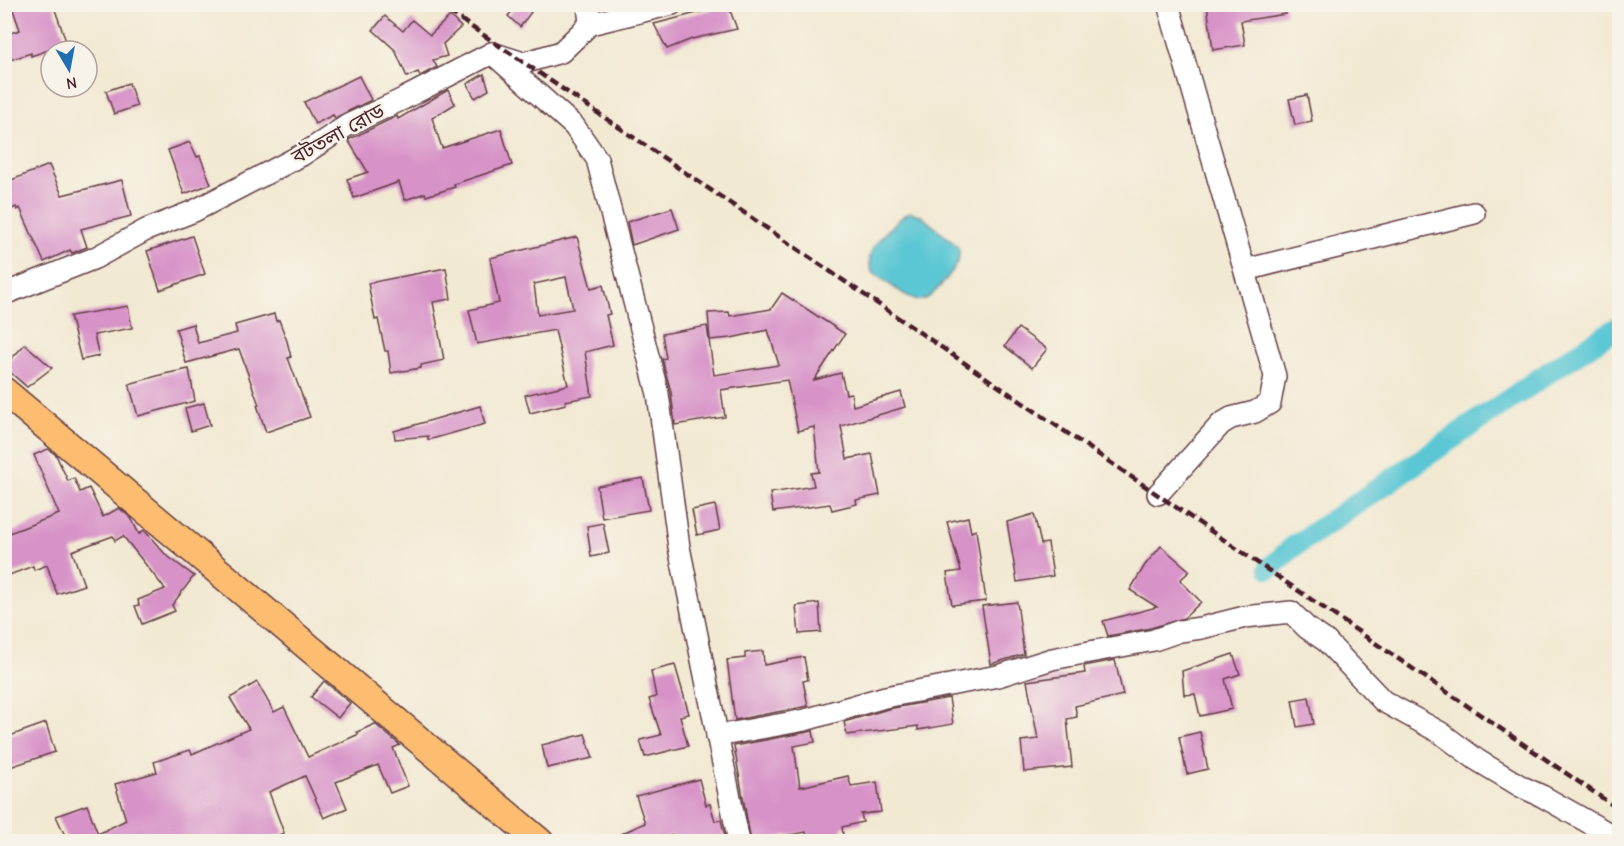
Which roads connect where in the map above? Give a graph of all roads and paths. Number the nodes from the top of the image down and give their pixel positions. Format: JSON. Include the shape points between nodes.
{"nodes":[{"id":1,"x":672,"y":4,"type":"edge"},
{"id":2,"x":1168,"y":4,"type":"edge"},
{"id":3,"x":589,"y":14,"type":"edge"},
{"id":4,"x":492,"y":53,"type":"junction"},
{"id":5,"x":1474,"y":213,"type":"dead end"},
{"id":6,"x":1245,"y":270,"type":"junction"},
{"id":7,"x":4,"y":294,"type":"edge"},
{"id":8,"x":4,"y":391,"type":"edge"},
{"id":9,"x":1158,"y":494,"type":"dead end"},
{"id":10,"x":717,"y":736,"type":"junction"},
{"id":11,"x":1620,"y":840,"type":"edge"},
{"id":12,"x":540,"y":842,"type":"edge"},
{"id":13,"x":739,"y":842,"type":"edge"}],
"edges":[{"from":1,"to":3,"type":"street"},
{"from":2,"to":6,"type":"street"},
{"from":3,"to":4,"type":"street","via":[[561,52],[524,63]]},
{"from":4,"to":7,"type":"street","name":"বটতলা রোড","via":[[348,125],[302,155],[194,211],[146,230],[95,258]]},
{"from":4,"to":10,"type":"street","via":[[574,126],[597,159],[658,394],[679,547]]},
{"from":5,"to":6,"type":"street"},
{"from":6,"to":9,"type":"street","via":[[1275,376],[1270,403],[1221,424]]},
{"from":8,"to":12,"type":"main road"},
{"from":10,"to":11,"type":"street","via":[[805,720],[885,697],[998,676],[1052,659],[1154,640],[1245,616],[1291,612],[1326,641],[1383,701],[1441,733],[1522,787]]},
{"from":10,"to":13,"type":"street"}]}
